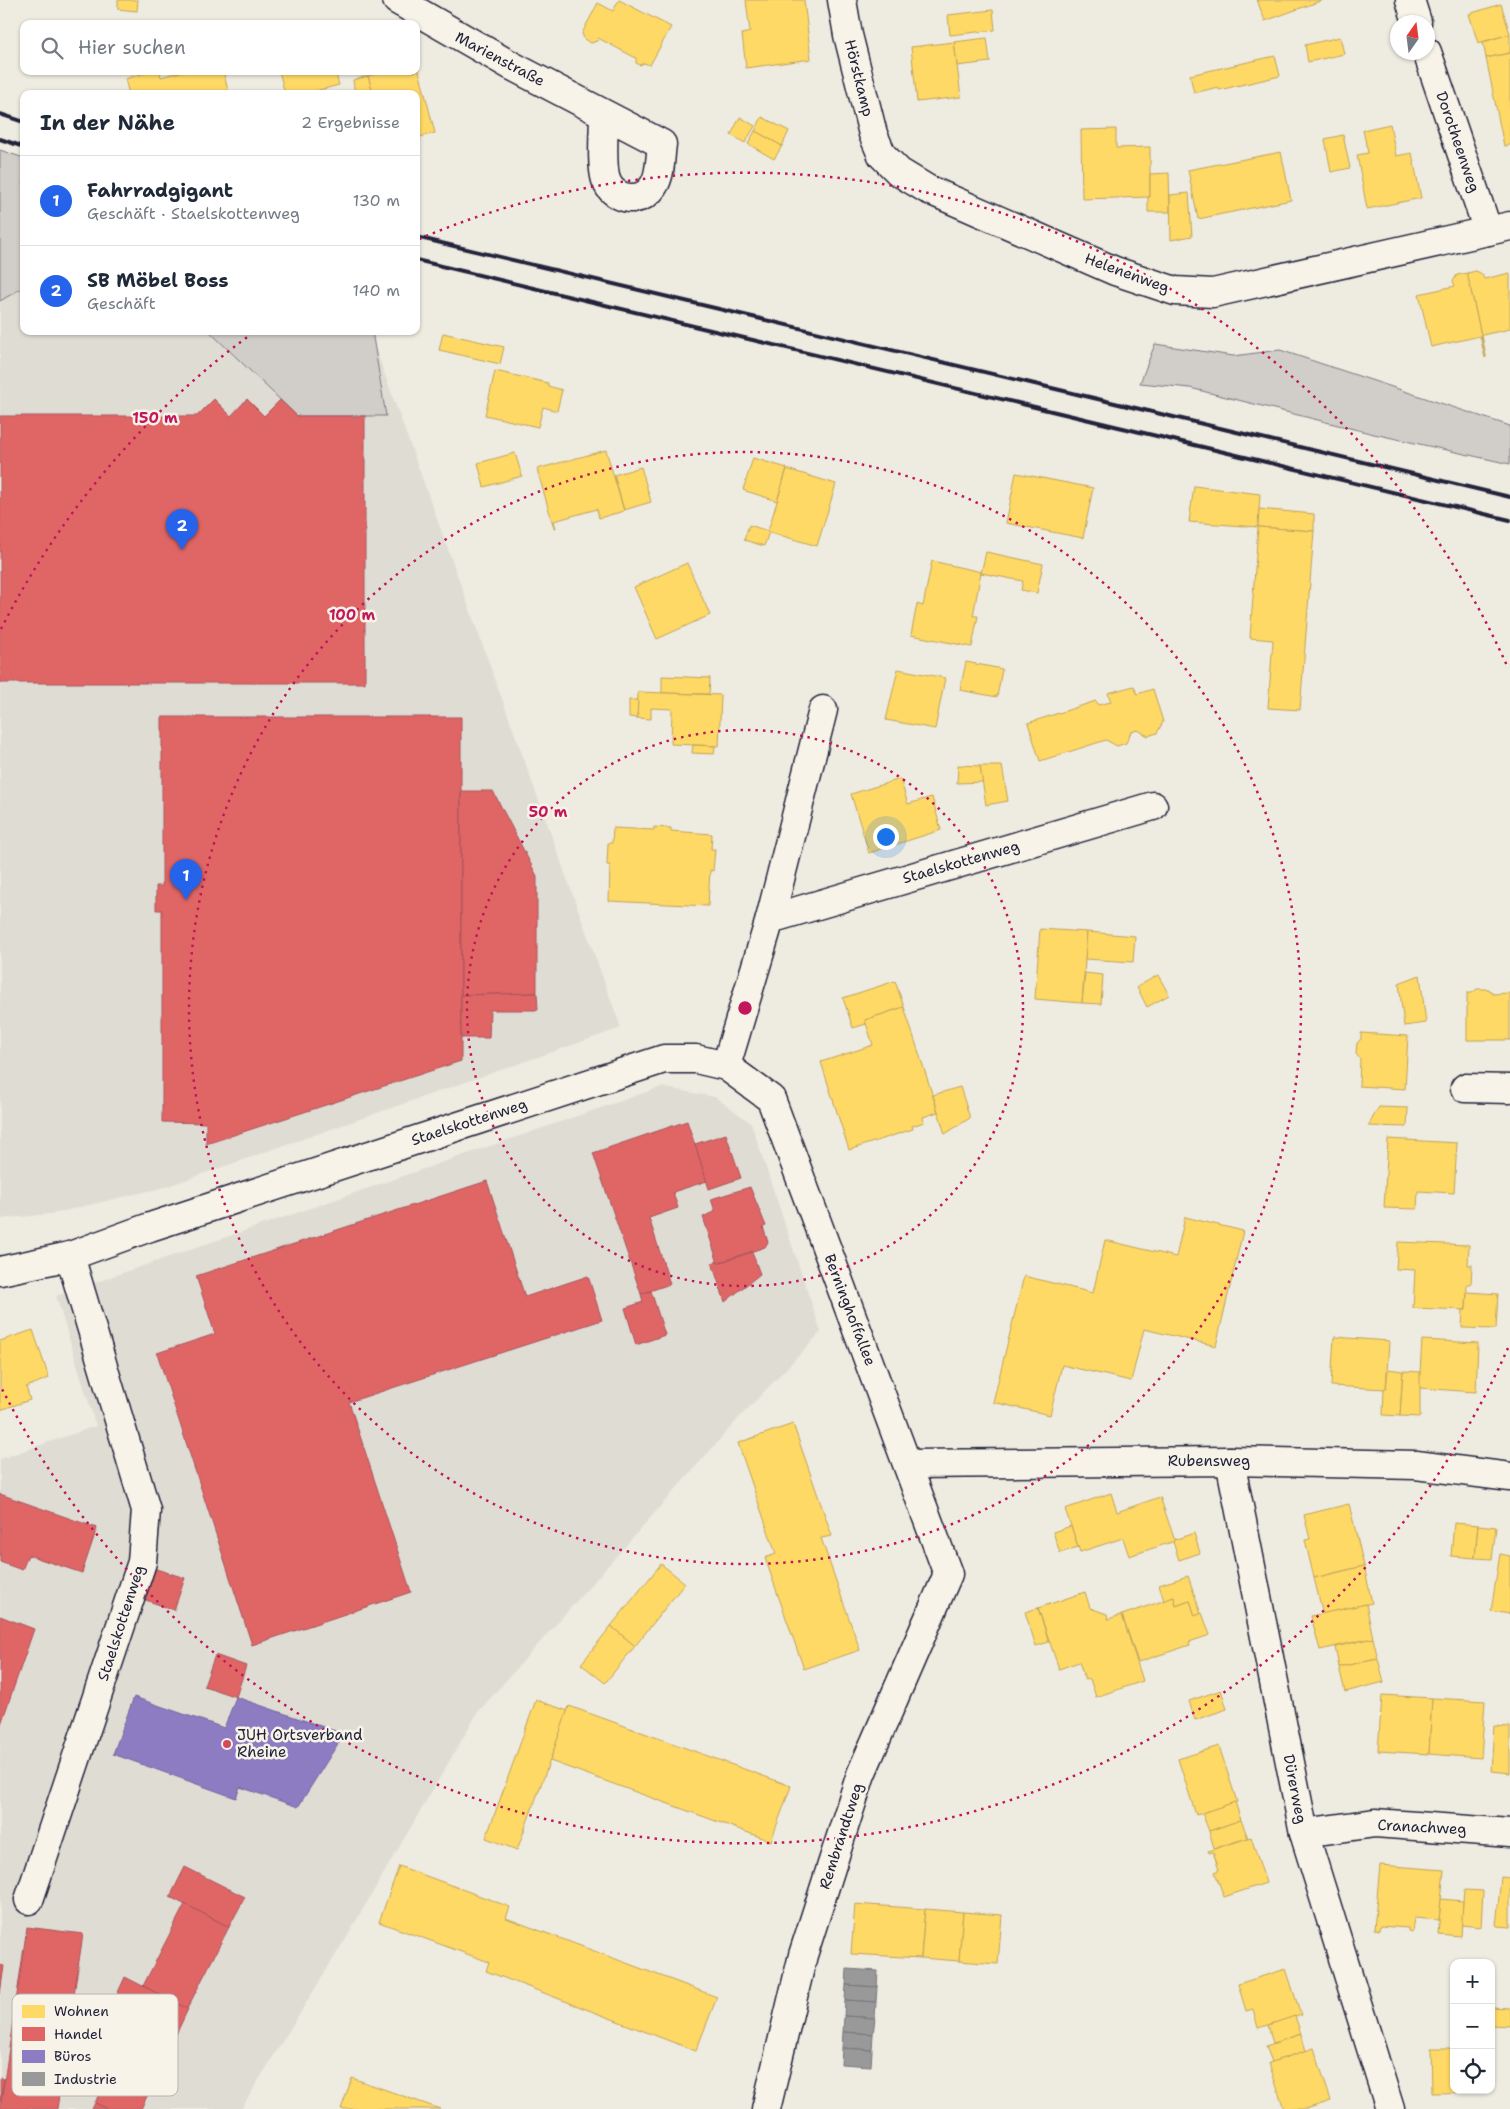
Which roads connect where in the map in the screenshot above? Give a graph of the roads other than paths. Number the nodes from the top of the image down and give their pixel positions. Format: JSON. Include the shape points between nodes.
{"nodes":[{"id":1,"x":397,"y":0,"type":"edge"},
{"id":2,"x":842,"y":0,"type":"edge"},
{"id":3,"x":1410,"y":0,"type":"edge"},
{"id":4,"x":1415,"y":15,"type":"edge"},
{"id":5,"x":1430,"y":60,"type":"edge"},
{"id":6,"x":604,"y":114,"type":"dead end"},
{"id":7,"x":882,"y":155,"type":"joint"},
{"id":8,"x":1499,"y":229,"type":"edge"},
{"id":9,"x":823,"y":710,"type":"dead end"},
{"id":10,"x":1153,"y":806,"type":"dead end"},
{"id":11,"x":770,"y":918,"type":"junction"},
{"id":12,"x":726,"y":1066,"type":"junction"},
{"id":13,"x":1466,"y":1088,"type":"dead end"},
{"id":14,"x":1510,"y":1089,"type":"edge"},
{"id":15,"x":70,"y":1256,"type":"junction"},
{"id":16,"x":0,"y":1271,"type":"edge"},
{"id":17,"x":1230,"y":1461,"type":"junction"},
{"id":18,"x":908,"y":1464,"type":"junction"},
{"id":19,"x":1510,"y":1477,"type":"edge"},
{"id":20,"x":948,"y":1574,"type":"joint"},
{"id":21,"x":1304,"y":1833,"type":"junction"},
{"id":22,"x":1510,"y":1833,"type":"edge"},
{"id":23,"x":29,"y":1900,"type":"dead end"},
{"id":24,"x":766,"y":2109,"type":"edge"},
{"id":25,"x":1390,"y":2109,"type":"edge"}],
"edges":[{"from":1,"to":6,"type":"street","name":"Marienstraße"},
{"from":2,"to":7,"type":"street","name":"Hörstkamp","via":[[873,134]]},
{"from":3,"to":4,"type":"street"},
{"from":5,"to":8,"type":"street","name":"Dorotheenweg"},
{"from":7,"to":8,"type":"street","name":"Helenenweg","via":[[899,172],[926,189],[1115,271],[1175,291],[1213,293]]},
{"from":9,"to":11,"type":"street"},
{"from":10,"to":11,"type":"street","name":"Staelskottenweg"},
{"from":11,"to":12,"type":"street"},
{"from":12,"to":15,"type":"street","name":"Staelskottenweg","via":[[696,1059],[664,1059]]},
{"from":12,"to":18,"type":"street","name":"Berninghoffallee","via":[[771,1099]]},
{"from":13,"to":14,"type":"street"},
{"from":15,"to":16,"type":"street","name":"Staelskottenweg"},
{"from":15,"to":23,"type":"street","name":"Staelskottenweg","via":[[146,1510],[142,1562]]},
{"from":17,"to":18,"type":"street","name":"Rubensweg"},
{"from":17,"to":19,"type":"street","name":"Rubensweg","via":[[1416,1465]]},
{"from":17,"to":21,"type":"street","name":"Dürerweg"},
{"from":18,"to":20,"type":"street","name":"Berninghoffallee"},
{"from":20,"to":24,"type":"street","name":"Rembrandtweg","via":[[861,1774],[802,1956]]},
{"from":21,"to":22,"type":"street","name":"Cranachweg","via":[[1375,1823]]},
{"from":21,"to":25,"type":"street","name":"Dürerweg"}]}
